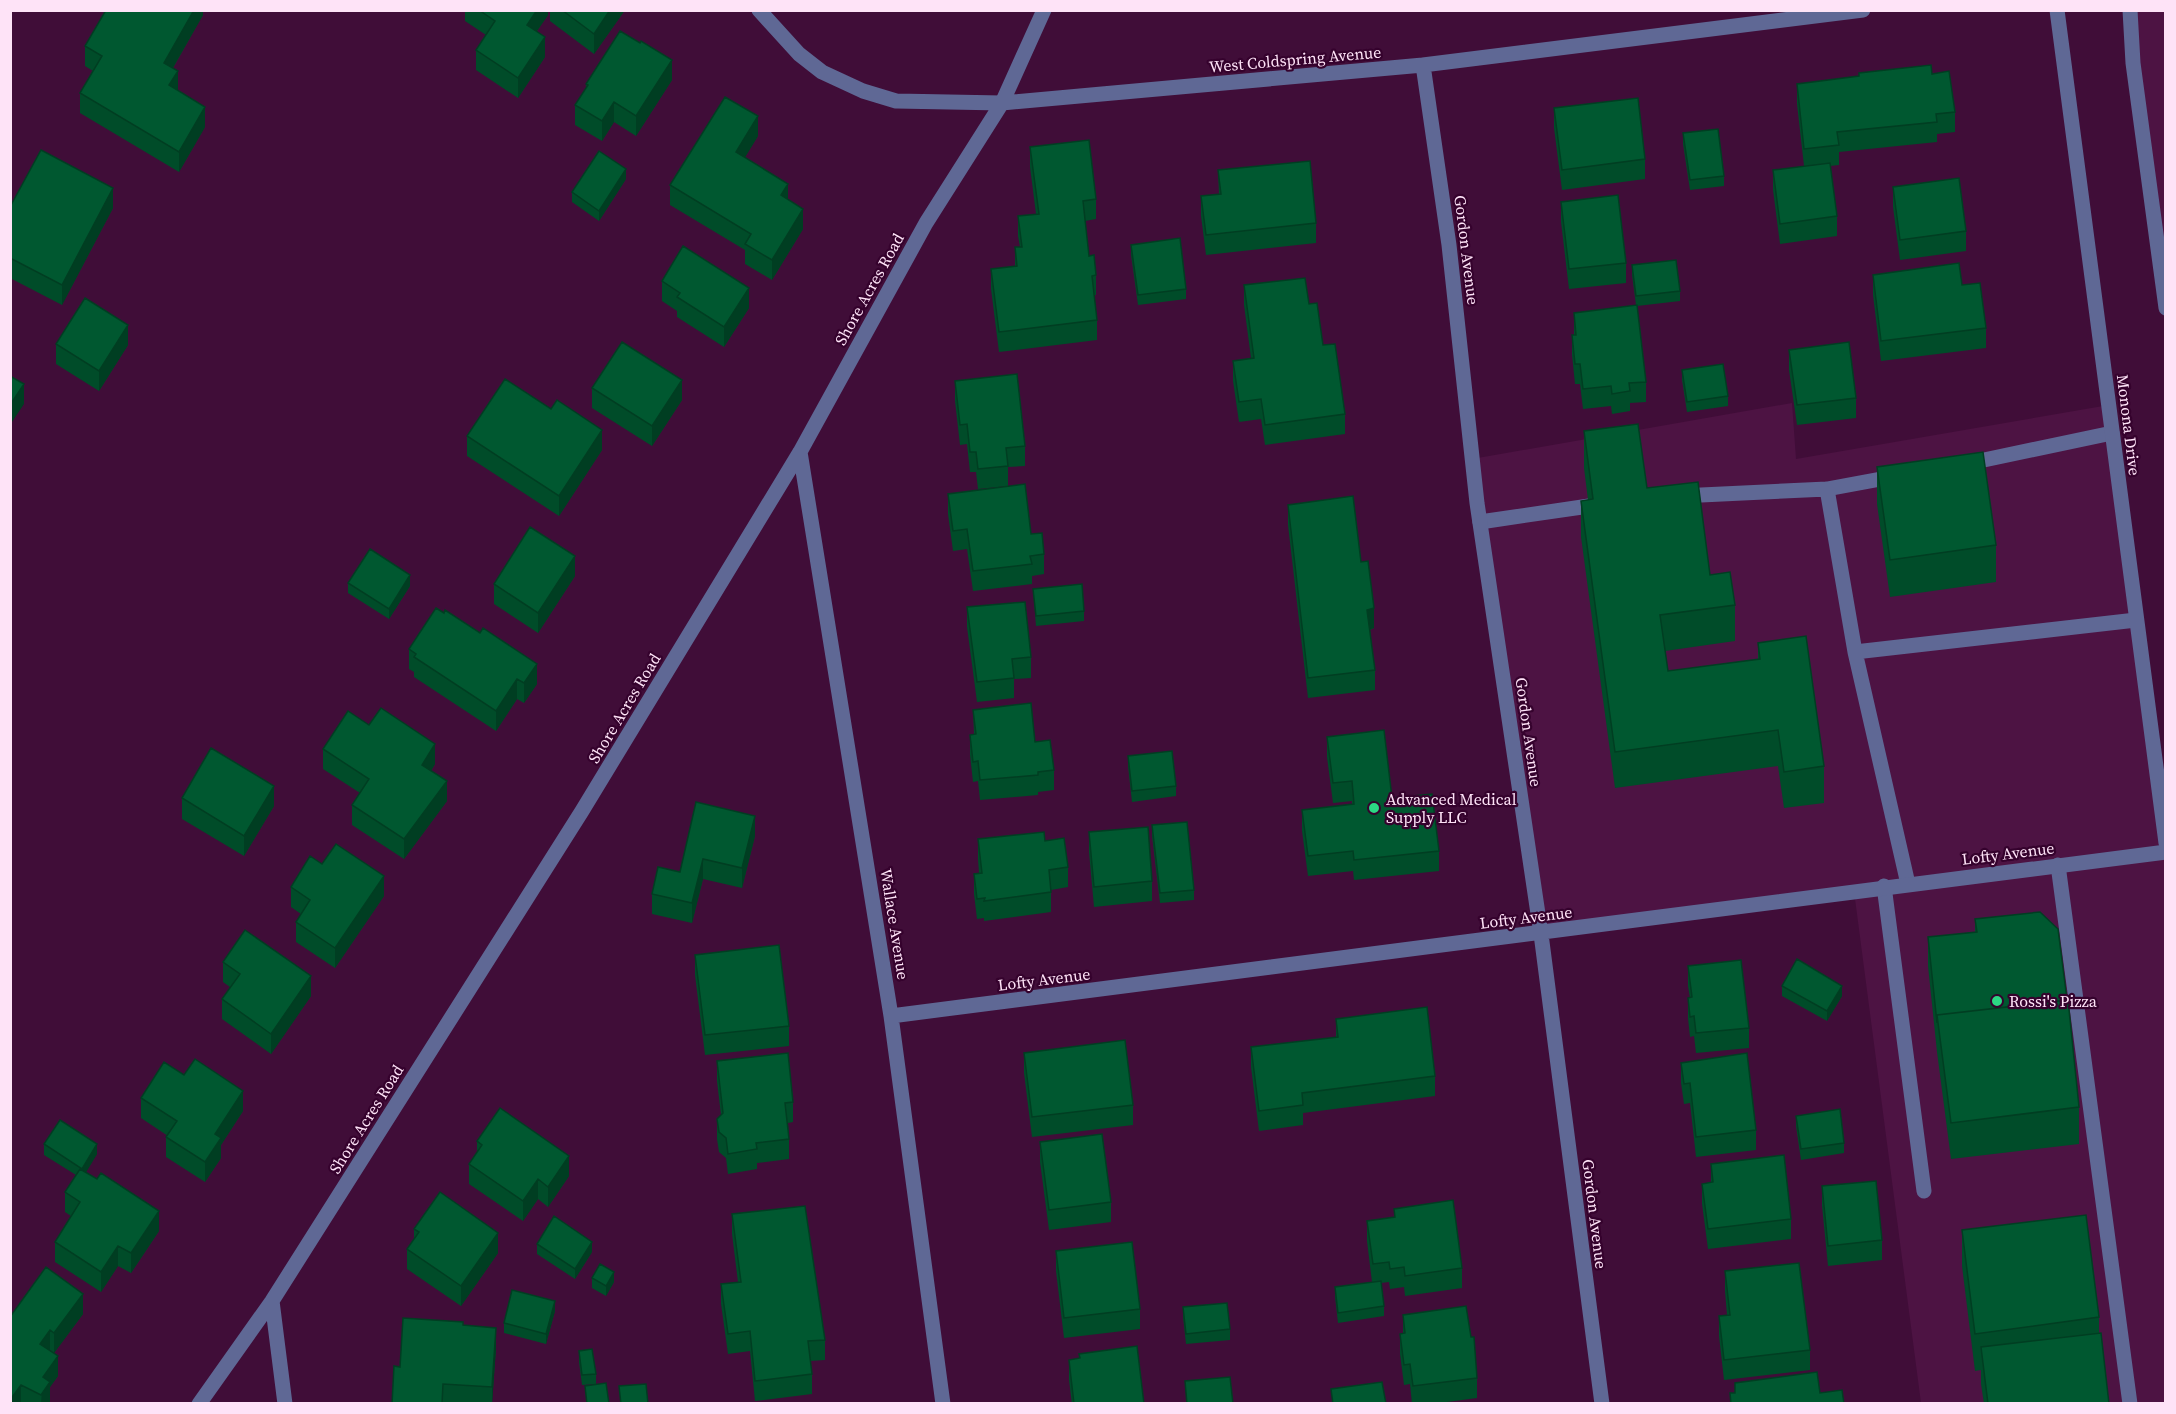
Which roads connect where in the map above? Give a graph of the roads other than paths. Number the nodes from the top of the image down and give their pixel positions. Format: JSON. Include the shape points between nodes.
{"nodes":[{"id":1,"x":759,"y":10,"type":"edge"},
{"id":2,"x":1044,"y":10,"type":"edge"},
{"id":3,"x":1863,"y":10,"type":"edge"},
{"id":4,"x":2057,"y":10,"type":"edge"},
{"id":5,"x":2130,"y":10,"type":"edge"},
{"id":6,"x":1424,"y":65,"type":"junction"},
{"id":7,"x":1002,"y":104,"type":"junction"},
{"id":8,"x":2166,"y":308,"type":"edge"},
{"id":9,"x":2112,"y":433,"type":"junction"},
{"id":10,"x":800,"y":452,"type":"junction"},
{"id":11,"x":1950,"y":467,"type":"edge"},
{"id":12,"x":1916,"y":473,"type":"edge"},
{"id":13,"x":1827,"y":489,"type":"junction"},
{"id":14,"x":1666,"y":496,"type":"edge"},
{"id":15,"x":1589,"y":506,"type":"edge"},
{"id":16,"x":1480,"y":522,"type":"junction"},
{"id":17,"x":2136,"y":620,"type":"junction"},
{"id":18,"x":1855,"y":652,"type":"junction"},
{"id":19,"x":2166,"y":843,"type":"edge"},
{"id":20,"x":2166,"y":852,"type":"edge"},
{"id":21,"x":2058,"y":865,"type":"junction"},
{"id":22,"x":1908,"y":884,"type":"junction"},
{"id":23,"x":1884,"y":886,"type":"junction"},
{"id":24,"x":1541,"y":934,"type":"junction"},
{"id":25,"x":891,"y":1016,"type":"junction"},
{"id":26,"x":1923,"y":1191,"type":"dead end"},
{"id":27,"x":272,"y":1301,"type":"junction"},
{"id":28,"x":200,"y":1404,"type":"edge"},
{"id":29,"x":285,"y":1404,"type":"edge"},
{"id":30,"x":943,"y":1404,"type":"edge"},
{"id":31,"x":1602,"y":1404,"type":"edge"},
{"id":32,"x":2130,"y":1404,"type":"edge"}],
"edges":[{"from":1,"to":7,"type":"street","name":"West Coldspring Avenue","via":[[799,54],[822,72],[863,91],[896,101]]},
{"from":2,"to":7,"type":"street","name":"Shore Acres Road"},
{"from":3,"to":6,"type":"street","name":"West Coldspring Avenue"},
{"from":4,"to":9,"type":"street","name":"Monona Drive"},
{"from":5,"to":8,"type":"street","via":[[2133,63]]},
{"from":6,"to":7,"type":"street","name":"West Coldspring Avenue"},
{"from":6,"to":16,"type":"street","name":"Gordon Avenue"},
{"from":7,"to":10,"type":"street","name":"Shore Acres Road","via":[[926,223]]},
{"from":9,"to":11,"type":"street"},
{"from":9,"to":17,"type":"street","name":"Monona Drive"},
{"from":10,"to":25,"type":"street","name":"Wallace Avenue"},
{"from":10,"to":27,"type":"street","name":"Shore Acres Road","via":[[582,811]]},
{"from":12,"to":13,"type":"street"},
{"from":13,"to":14,"type":"street"},
{"from":13,"to":18,"type":"street"},
{"from":15,"to":16,"type":"street"},
{"from":16,"to":24,"type":"street","name":"Gordon Avenue"},
{"from":17,"to":18,"type":"street"},
{"from":17,"to":19,"type":"street","name":"Monona Drive"},
{"from":18,"to":22,"type":"street"},
{"from":20,"to":21,"type":"street","name":"Lofty Avenue"},
{"from":21,"to":22,"type":"street","name":"Lofty Avenue"},
{"from":21,"to":32,"type":"street"},
{"from":22,"to":23,"type":"street","name":"Lofty Avenue"},
{"from":23,"to":24,"type":"street","name":"Lofty Avenue"},
{"from":23,"to":26,"type":"street"},
{"from":24,"to":25,"type":"street","name":"Lofty Avenue"},
{"from":24,"to":31,"type":"street","name":"Gordon Avenue"},
{"from":25,"to":30,"type":"street","name":"Wallace Avenue"},
{"from":27,"to":28,"type":"street","name":"Shore Acres Road"},
{"from":27,"to":29,"type":"street"}]}
